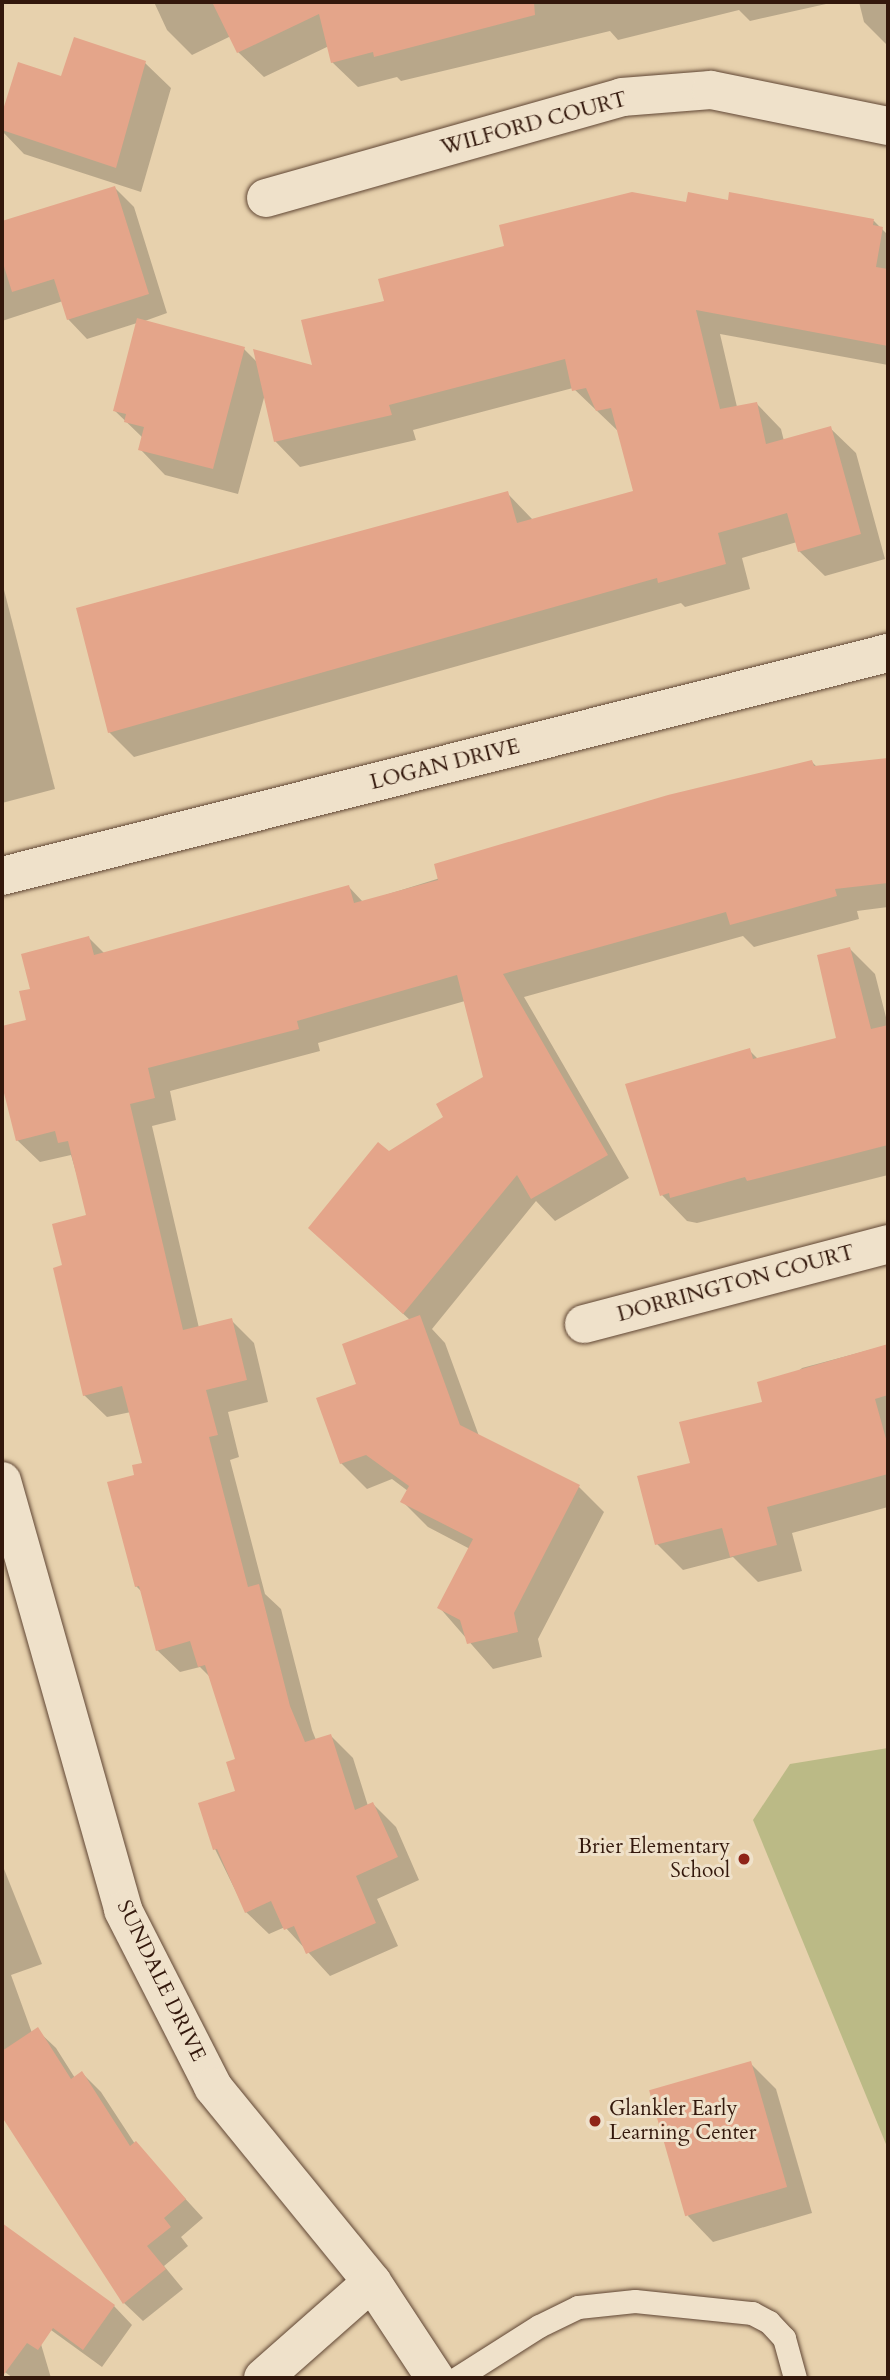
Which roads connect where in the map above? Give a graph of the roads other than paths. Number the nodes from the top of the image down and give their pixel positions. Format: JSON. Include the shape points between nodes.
{"nodes":[{"id":1,"x":888,"y":126,"type":"edge"},
{"id":2,"x":266,"y":198,"type":"dead end"},
{"id":3,"x":888,"y":653,"type":"edge"},
{"id":4,"x":2,"y":876,"type":"edge"},
{"id":5,"x":888,"y":1244,"type":"edge"},
{"id":6,"x":584,"y":1324,"type":"dead end"},
{"id":7,"x":2,"y":1481,"type":"edge"},
{"id":8,"x":372,"y":2282,"type":"junction"},
{"id":9,"x":262,"y":2378,"type":"edge"},
{"id":10,"x":435,"y":2378,"type":"edge"},
{"id":11,"x":457,"y":2378,"type":"edge"},
{"id":12,"x":795,"y":2378,"type":"edge"}],
"edges":[{"from":1,"to":2,"type":"street","name":"WILFORD COURT","via":[[711,90],[622,97]]},
{"from":3,"to":4,"type":"street","name":"LOGAN DRIVE"},
{"from":5,"to":6,"type":"street","name":"DORRINGTON COURT"},
{"from":7,"to":8,"type":"street","name":"SUNDALE DRIVE","via":[[123,1910],[212,2087]]},
{"from":8,"to":9,"type":"street"},
{"from":8,"to":10,"type":"street","name":"SUNDALE DRIVE"},
{"from":11,"to":12,"type":"lane","via":[[578,2307],[635,2301],[752,2313],[784,2338]]}]}
